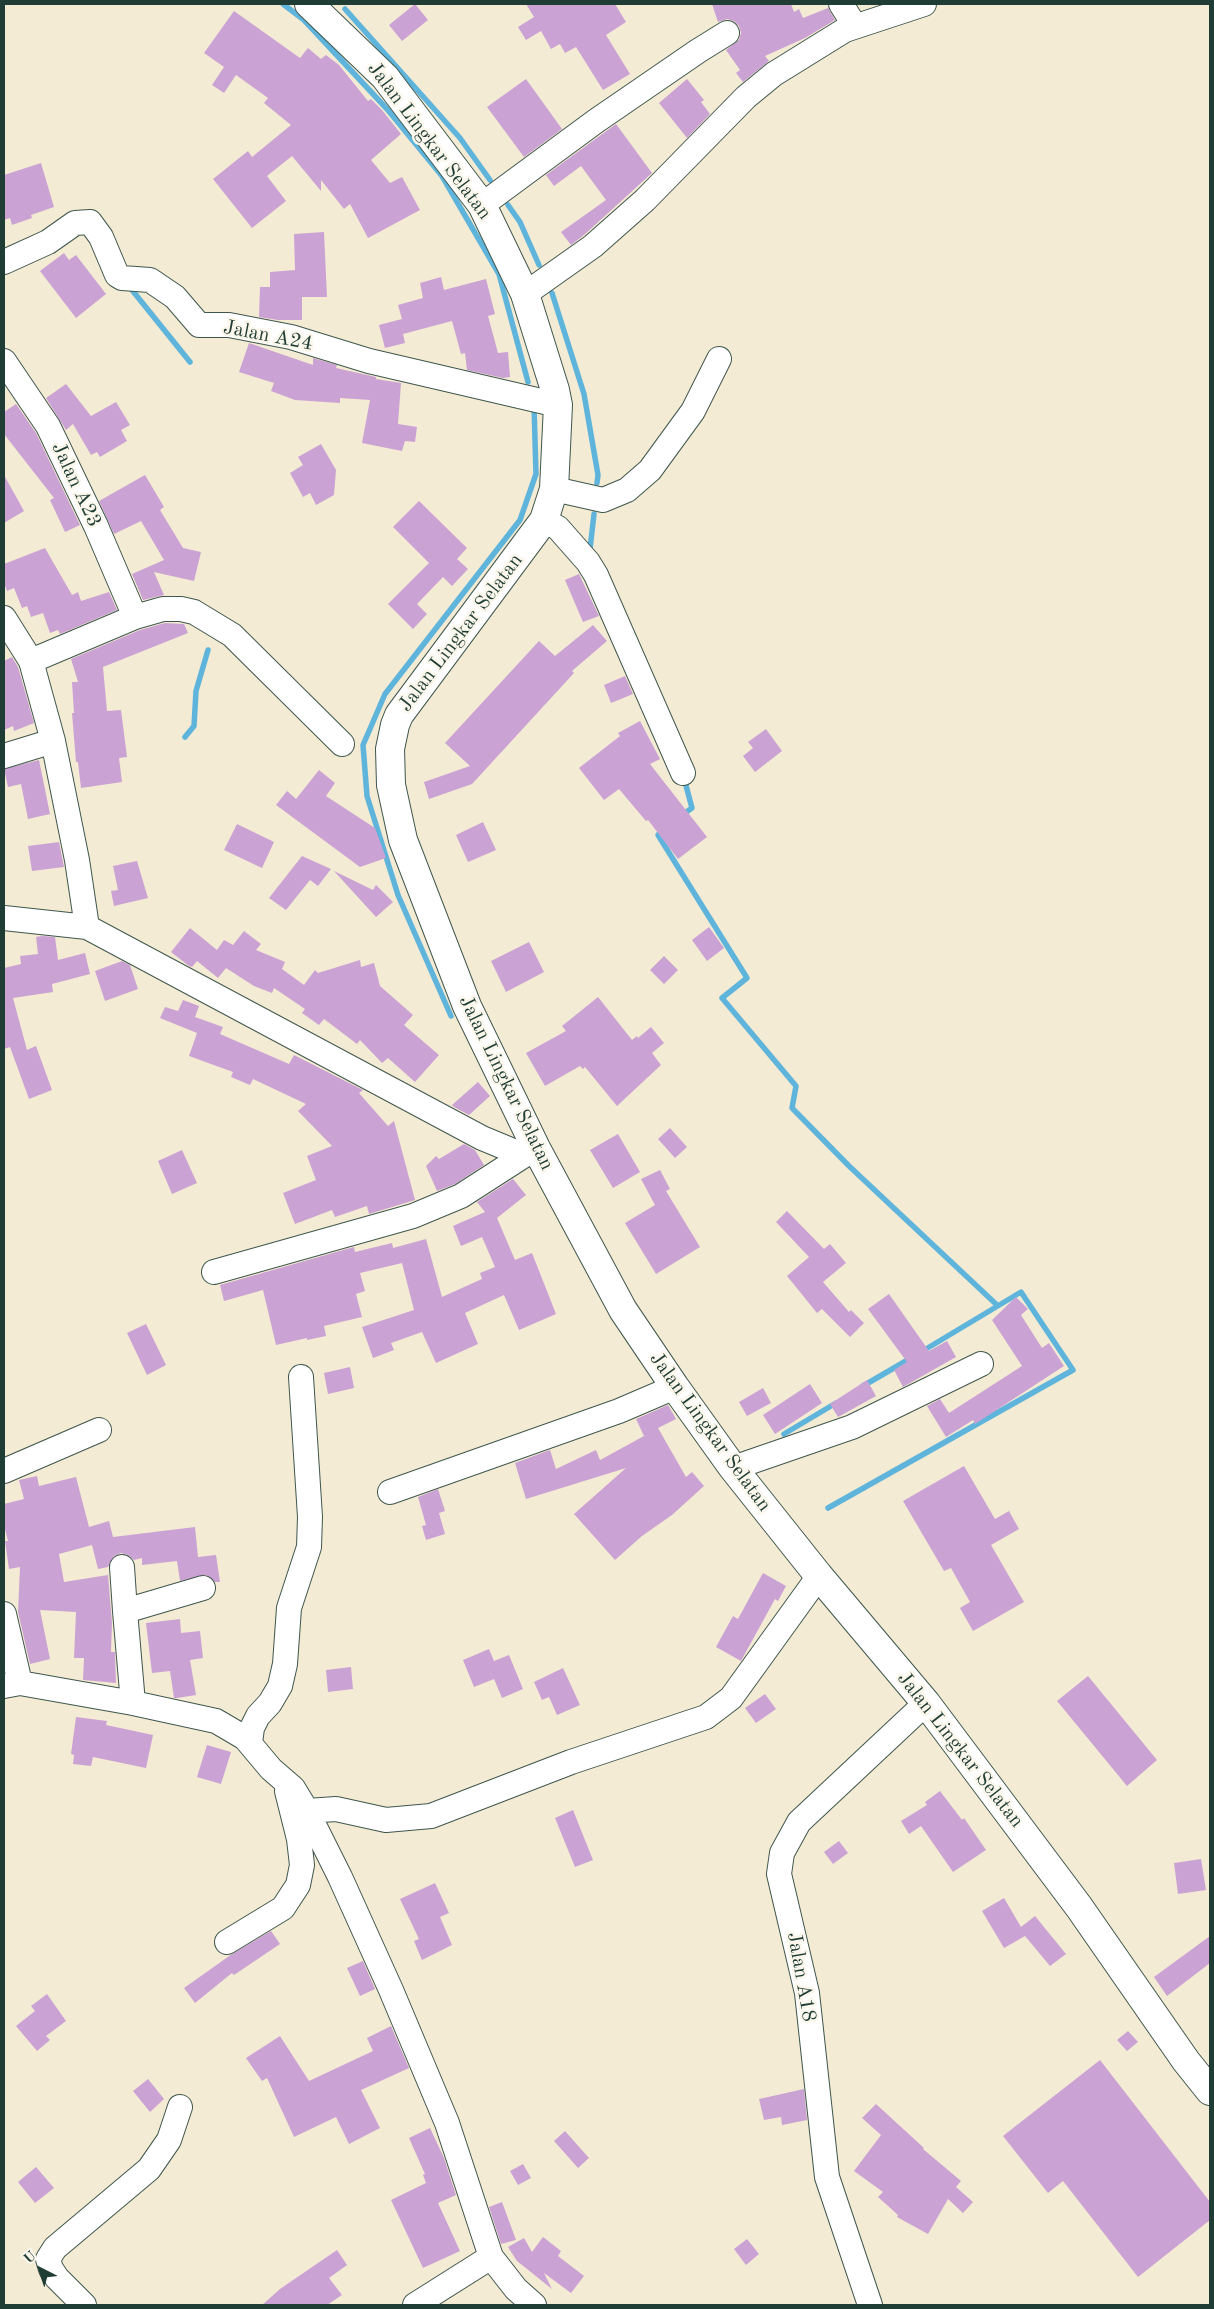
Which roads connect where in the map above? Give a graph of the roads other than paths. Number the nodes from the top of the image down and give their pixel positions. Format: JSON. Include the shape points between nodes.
{"nodes":[{"id":1,"x":309,"y":4,"type":"edge"},
{"id":2,"x":841,"y":4,"type":"edge"},
{"id":3,"x":924,"y":4,"type":"edge"},
{"id":4,"x":855,"y":26,"type":"junction"},
{"id":5,"x":728,"y":33,"type":"dead end"},
{"id":6,"x":482,"y":205,"type":"junction"},
{"id":7,"x":4,"y":262,"type":"edge"},
{"id":8,"x":525,"y":294,"type":"junction"},
{"id":9,"x":719,"y":359,"type":"dead end"},
{"id":10,"x":4,"y":360,"type":"edge"},
{"id":11,"x":558,"y":404,"type":"junction"},
{"id":12,"x":554,"y":489,"type":"junction"},
{"id":13,"x":544,"y":520,"type":"junction"},
{"id":14,"x":135,"y":617,"type":"junction"},
{"id":15,"x":4,"y":618,"type":"edge"},
{"id":16,"x":31,"y":661,"type":"junction"},
{"id":17,"x":53,"y":741,"type":"junction"},
{"id":18,"x":342,"y":744,"type":"dead end"},
{"id":19,"x":4,"y":756,"type":"edge"},
{"id":20,"x":683,"y":773,"type":"dead end"},
{"id":21,"x":4,"y":918,"type":"edge"},
{"id":22,"x":86,"y":927,"type":"junction"},
{"id":23,"x":530,"y":1152,"type":"junction"},
{"id":24,"x":214,"y":1272,"type":"dead end"},
{"id":25,"x":981,"y":1364,"type":"dead end"},
{"id":26,"x":301,"y":1377,"type":"dead end"},
{"id":27,"x":675,"y":1387,"type":"junction"},
{"id":28,"x":99,"y":1430,"type":"dead end"},
{"id":29,"x":733,"y":1468,"type":"junction"},
{"id":30,"x":4,"y":1471,"type":"edge"},
{"id":31,"x":390,"y":1492,"type":"dead end"},
{"id":32,"x":122,"y":1567,"type":"dead end"},
{"id":33,"x":819,"y":1576,"type":"junction"},
{"id":34,"x":203,"y":1588,"type":"dead end"},
{"id":35,"x":125,"y":1611,"type":"junction"},
{"id":36,"x":4,"y":1614,"type":"edge"},
{"id":37,"x":12,"y":1684,"type":"edge"},
{"id":38,"x":133,"y":1703,"type":"junction"},
{"id":39,"x":926,"y":1703,"type":"junction"},
{"id":40,"x":250,"y":1743,"type":"junction"},
{"id":41,"x":286,"y":1782,"type":"junction"},
{"id":42,"x":307,"y":1810,"type":"junction"},
{"id":43,"x":227,"y":1942,"type":"dead end"},
{"id":44,"x":1210,"y":2091,"type":"edge"},
{"id":45,"x":180,"y":2107,"type":"dead end"},
{"id":46,"x":490,"y":2257,"type":"junction"},
{"id":47,"x":512,"y":2297,"type":"edge"},
{"id":48,"x":84,"y":2305,"type":"edge"},
{"id":49,"x":415,"y":2305,"type":"edge"},
{"id":50,"x":534,"y":2305,"type":"edge"},
{"id":51,"x":870,"y":2305,"type":"edge"}],
"edges":[{"from":1,"to":6,"type":"highway","name":"Jalan Lingkar Selatan","via":[[385,77]]},
{"from":2,"to":4,"type":"street"},
{"from":3,"to":4,"type":"street"},
{"from":4,"to":8,"type":"street","via":[[774,74],[746,97],[638,207],[593,246]]},
{"from":5,"to":6,"type":"street","via":[[604,116]]},
{"from":6,"to":8,"type":"highway","name":"Jalan Lingkar Selatan"},
{"from":7,"to":11,"type":"street","name":"Jalan A24","via":[[48,242],[75,223],[90,222],[101,237],[117,275],[150,280],[175,298],[199,325],[229,325],[291,337],[369,361]]},
{"from":8,"to":11,"type":"highway","name":"Jalan Lingkar Selatan"},
{"from":9,"to":12,"type":"street","via":[[693,411],[650,470],[627,490],[603,500]]},
{"from":10,"to":14,"type":"street","name":"Jalan A23","via":[[48,426]]},
{"from":11,"to":12,"type":"highway","name":"Jalan Lingkar Selatan"},
{"from":12,"to":13,"type":"highway","name":"Jalan Lingkar Selatan"},
{"from":13,"to":20,"type":"street","via":[[558,528],[596,575]]},
{"from":13,"to":23,"type":"highway","name":"Jalan Lingkar Selatan","via":[[399,715],[389,767],[403,840],[467,1006]]},
{"from":14,"to":16,"type":"street"},
{"from":14,"to":18,"type":"street","via":[[163,609],[181,609],[194,612],[232,635]]},
{"from":15,"to":16,"type":"street"},
{"from":16,"to":17,"type":"street"},
{"from":17,"to":19,"type":"street"},
{"from":17,"to":22,"type":"street","via":[[77,860]]},
{"from":21,"to":22,"type":"street"},
{"from":22,"to":23,"type":"street","via":[[482,1138]]},
{"from":23,"to":24,"type":"street","via":[[461,1196],[414,1216]]},
{"from":23,"to":27,"type":"highway","name":"Jalan Lingkar Selatan","via":[[623,1310]]},
{"from":25,"to":29,"type":"street","via":[[852,1427]]},
{"from":26,"to":40,"type":"street","via":[[309,1547],[289,1608],[280,1686],[258,1716]]},
{"from":27,"to":29,"type":"highway","name":"Jalan Lingkar Selatan"},
{"from":27,"to":31,"type":"street","via":[[619,1411]]},
{"from":28,"to":30,"type":"street"},
{"from":29,"to":33,"type":"highway","name":"Jalan Lingkar Selatan"},
{"from":32,"to":35,"type":"street"},
{"from":33,"to":39,"type":"highway","name":"Jalan Lingkar Selatan"},
{"from":33,"to":42,"type":"street","via":[[731,1698],[706,1717],[571,1762],[431,1816],[386,1820],[336,1809]]},
{"from":34,"to":35,"type":"street"},
{"from":35,"to":38,"type":"street"},
{"from":36,"to":37,"type":"street"},
{"from":37,"to":38,"type":"street"},
{"from":38,"to":40,"type":"street","via":[[216,1720]]},
{"from":39,"to":44,"type":"highway","name":"Jalan Lingkar Selatan","via":[[1079,1907]]},
{"from":39,"to":51,"type":"street","name":"Jalan A18","via":[[799,1822],[782,1852],[780,1874],[807,1993],[827,2178]]},
{"from":40,"to":41,"type":"street"},
{"from":41,"to":42,"type":"street"},
{"from":41,"to":43,"type":"street","via":[[288,1803],[299,1839],[302,1865],[298,1885],[283,1908]]},
{"from":42,"to":46,"type":"street","via":[[391,1990],[447,2123]]},
{"from":45,"to":48,"type":"street","via":[[169,2140],[150,2169],[48,2258],[51,2269]]},
{"from":46,"to":47,"type":"street"},
{"from":46,"to":49,"type":"street"},
{"from":47,"to":50,"type":"street"}]}
